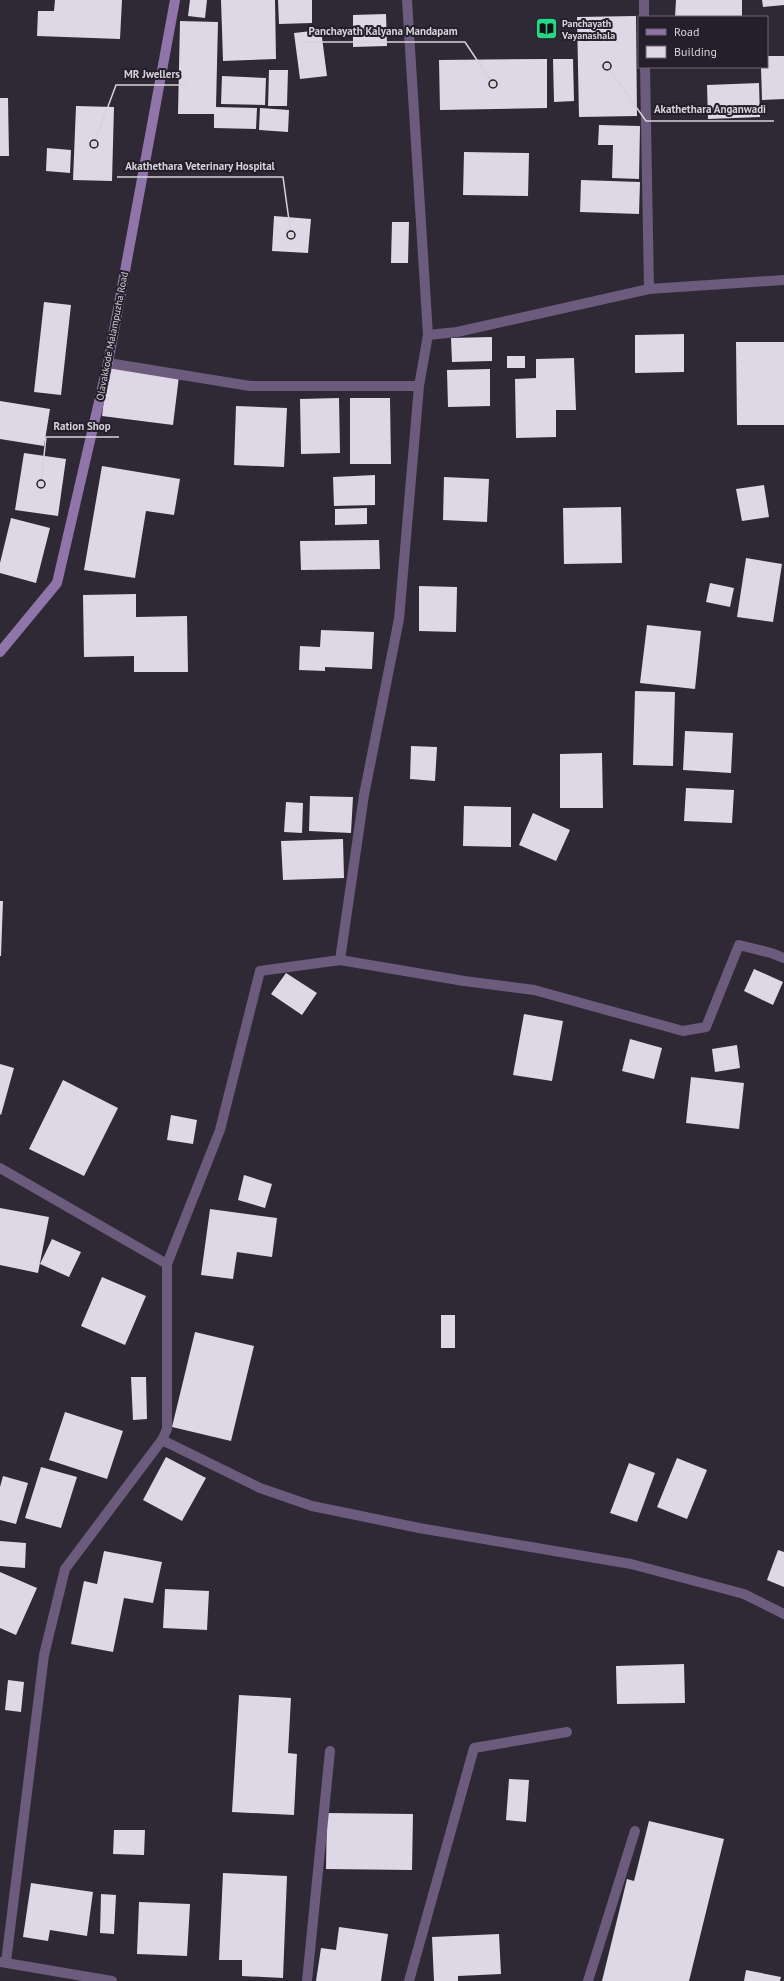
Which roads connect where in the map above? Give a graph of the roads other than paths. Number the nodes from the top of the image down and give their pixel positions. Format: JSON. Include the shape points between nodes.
{"nodes":[{"id":1,"x":175,"y":0,"type":"edge"},
{"id":2,"x":407,"y":0,"type":"edge"},
{"id":3,"x":644,"y":0,"type":"edge"},
{"id":4,"x":644,"y":16,"type":"edge"},
{"id":5,"x":645,"y":68,"type":"edge"},
{"id":6,"x":784,"y":280,"type":"edge"},
{"id":7,"x":649,"y":289,"type":"junction"},
{"id":8,"x":428,"y":335,"type":"junction"},
{"id":9,"x":108,"y":363,"type":"junction"},
{"id":10,"x":419,"y":386,"type":"junction"},
{"id":11,"x":0,"y":652,"type":"edge"},
{"id":12,"x":784,"y":958,"type":"edge"},
{"id":13,"x":340,"y":960,"type":"junction"},
{"id":14,"x":0,"y":1168,"type":"edge"},
{"id":15,"x":167,"y":1264,"type":"junction"},
{"id":16,"x":162,"y":1440,"type":"junction"},
{"id":17,"x":784,"y":1614,"type":"edge"},
{"id":18,"x":567,"y":1732,"type":"dead end"},
{"id":19,"x":330,"y":1751,"type":"dead end"},
{"id":20,"x":635,"y":1831,"type":"dead end"},
{"id":21,"x":3,"y":1962,"type":"edge"},
{"id":22,"x":112,"y":1981,"type":"edge"},
{"id":23,"x":307,"y":1981,"type":"edge"},
{"id":24,"x":409,"y":1981,"type":"edge"},
{"id":25,"x":588,"y":1981,"type":"edge"}],
"edges":[{"from":1,"to":9,"type":"main road","name":"Olavakkode Malampuzha Road"},
{"from":2,"to":8,"type":"street"},
{"from":3,"to":4,"type":"street"},
{"from":5,"to":7,"type":"street"},
{"from":6,"to":7,"type":"street"},
{"from":7,"to":8,"type":"street","via":[[457,332]]},
{"from":8,"to":10,"type":"street"},
{"from":9,"to":10,"type":"street","via":[[250,386]]},
{"from":9,"to":11,"type":"main road","name":"Olavakkode Malampuzha Road","via":[[57,583]]},
{"from":10,"to":13,"type":"street","via":[[399,619],[364,795]]},
{"from":12,"to":13,"type":"street","via":[[739,945],[706,1027],[683,1031],[534,990]]},
{"from":13,"to":15,"type":"street","via":[[260,971],[220,1130]]},
{"from":14,"to":15,"type":"street"},
{"from":15,"to":16,"type":"street","via":[[167,1429]]},
{"from":16,"to":17,"type":"street","via":[[260,1488],[312,1506],[419,1528],[631,1564],[744,1594]]},
{"from":16,"to":21,"type":"street","via":[[66,1569],[44,1655]]},
{"from":18,"to":24,"type":"street","via":[[474,1748]]},
{"from":19,"to":23,"type":"street"},
{"from":20,"to":25,"type":"street"},
{"from":21,"to":22,"type":"street"}]}
